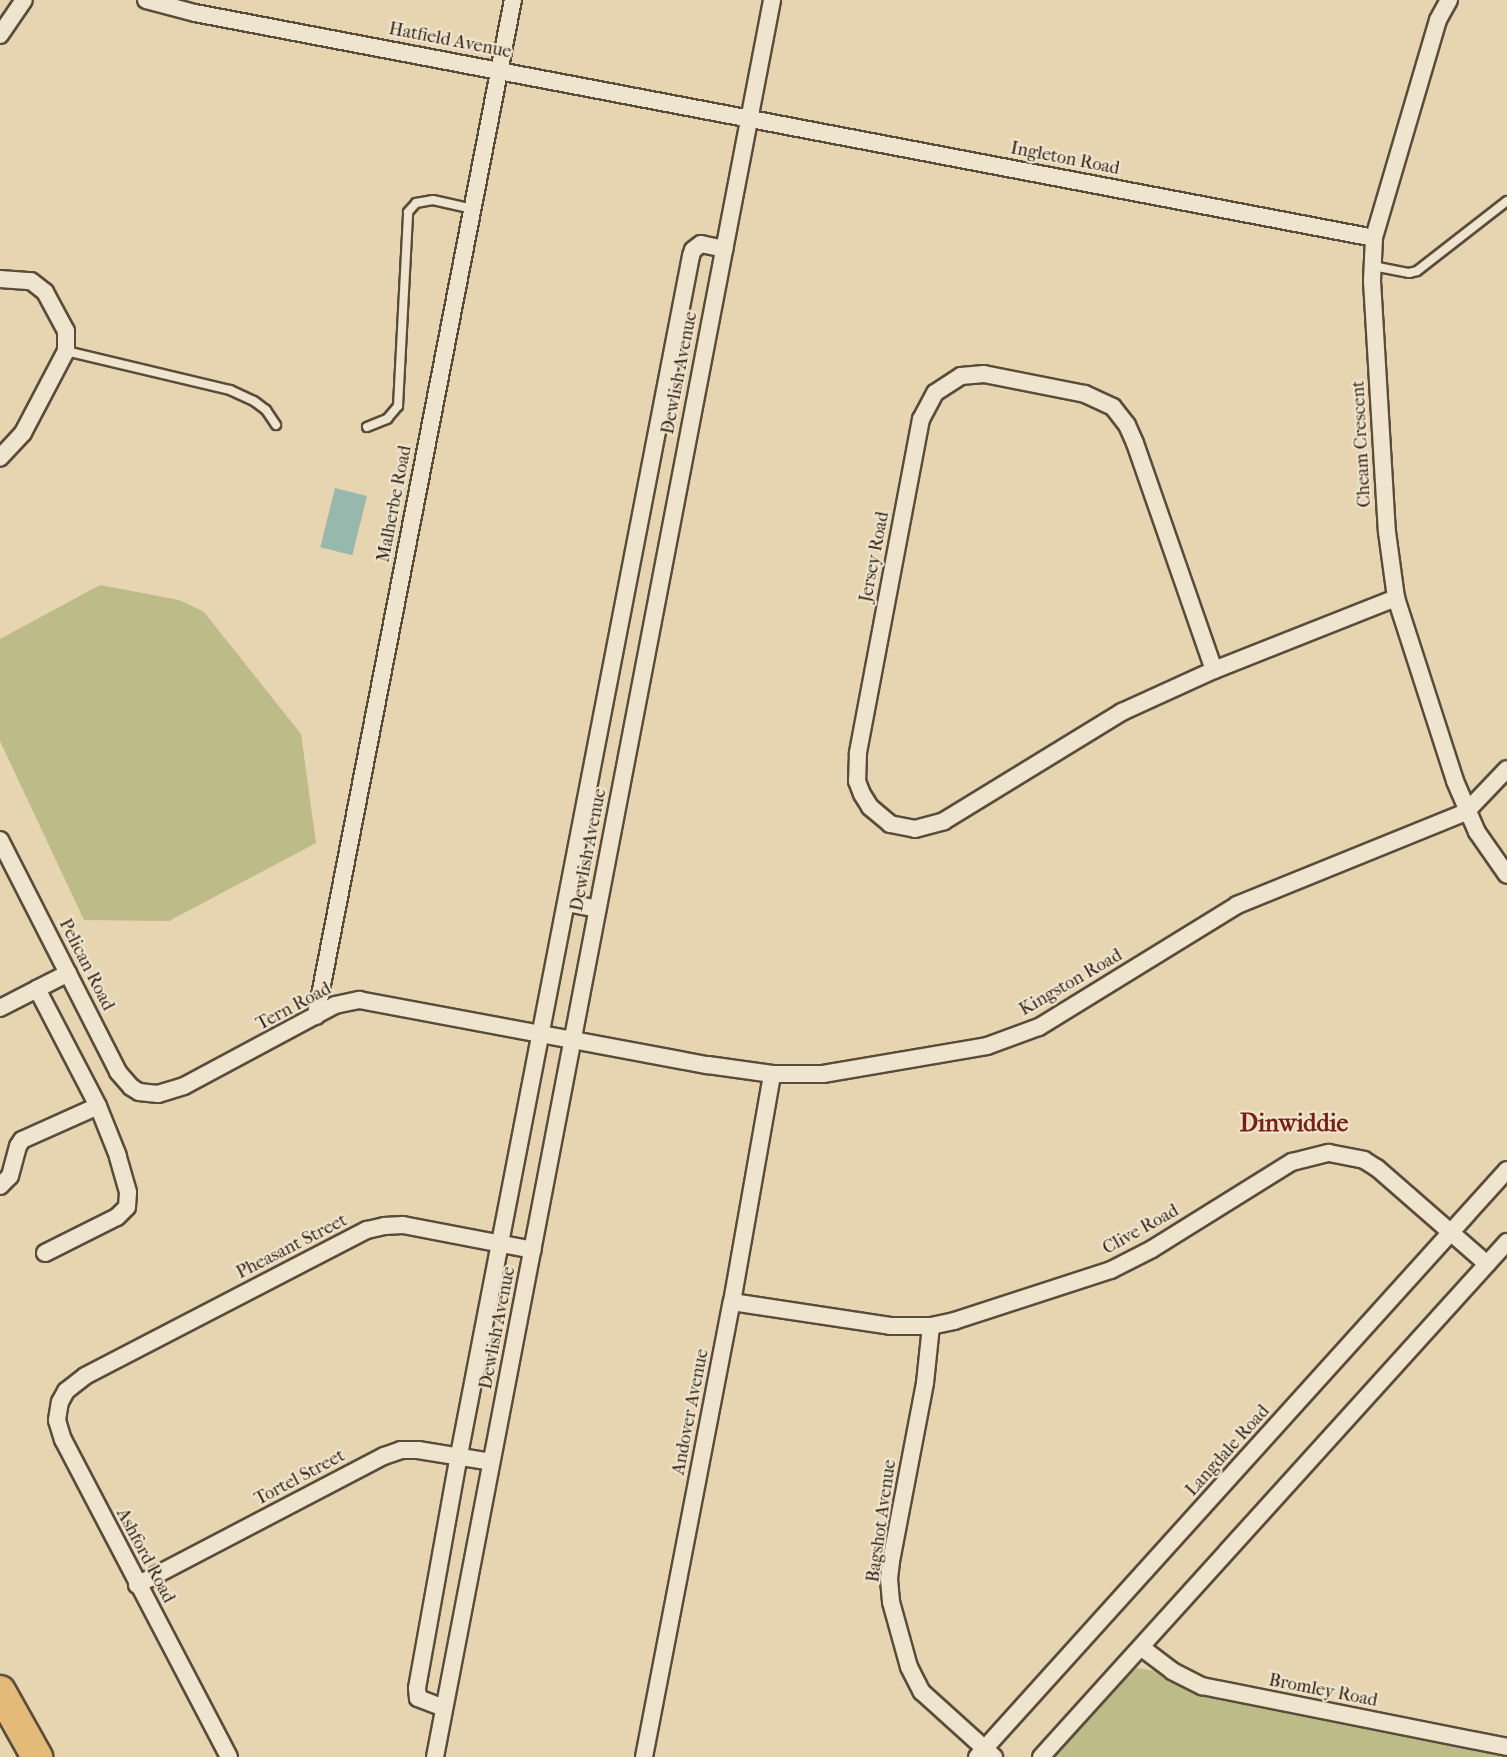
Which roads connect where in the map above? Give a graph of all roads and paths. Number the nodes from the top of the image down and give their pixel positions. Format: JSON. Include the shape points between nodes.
{"nodes":[{"id":1,"x":24,"y":0,"type":"edge"},
{"id":2,"x":146,"y":0,"type":"edge"},
{"id":3,"x":513,"y":0,"type":"edge"},
{"id":4,"x":772,"y":0,"type":"edge"},
{"id":5,"x":1449,"y":0,"type":"edge"},
{"id":6,"x":0,"y":34,"type":"edge"},
{"id":7,"x":499,"y":71,"type":"junction"},
{"id":8,"x":748,"y":117,"type":"junction"},
{"id":9,"x":1507,"y":201,"type":"edge"},
{"id":10,"x":473,"y":209,"type":"junction"},
{"id":11,"x":1374,"y":238,"type":"junction"},
{"id":12,"x":724,"y":249,"type":"junction"},
{"id":13,"x":1373,"y":266,"type":"junction"},
{"id":14,"x":0,"y":279,"type":"edge"},
{"id":15,"x":66,"y":351,"type":"junction"},
{"id":16,"x":276,"y":425,"type":"dead end"},
{"id":17,"x":367,"y":427,"type":"dead end"},
{"id":18,"x":0,"y":458,"type":"edge"},
{"id":19,"x":1396,"y":598,"type":"junction"},
{"id":20,"x":623,"y":614,"type":"junction"},
{"id":21,"x":652,"y":621,"type":"junction"},
{"id":22,"x":1214,"y":670,"type":"junction"},
{"id":23,"x":1507,"y":769,"type":"edge"},
{"id":24,"x":1466,"y":812,"type":"junction"},
{"id":25,"x":0,"y":840,"type":"edge"},
{"id":26,"x":1507,"y":875,"type":"edge"},
{"id":27,"x":567,"y":903,"type":"junction"},
{"id":28,"x":597,"y":909,"type":"junction"},
{"id":29,"x":68,"y":973,"type":"junction"},
{"id":30,"x":37,"y":989,"type":"junction"},
{"id":31,"x":0,"y":1008,"type":"edge"},
{"id":32,"x":316,"y":1016,"type":"junction"},
{"id":33,"x":541,"y":1035,"type":"junction"},
{"id":34,"x":571,"y":1041,"type":"junction"},
{"id":35,"x":772,"y":1074,"type":"junction"},
{"id":36,"x":150,"y":1094,"type":"joint"},
{"id":37,"x":98,"y":1106,"type":"junction"},
{"id":38,"x":1507,"y":1170,"type":"edge"},
{"id":39,"x":0,"y":1186,"type":"edge"},
{"id":40,"x":1452,"y":1231,"type":"junction"},
{"id":41,"x":1507,"y":1242,"type":"edge"},
{"id":42,"x":501,"y":1245,"type":"junction"},
{"id":43,"x":533,"y":1250,"type":"junction"},
{"id":44,"x":45,"y":1253,"type":"dead end"},
{"id":45,"x":1487,"y":1264,"type":"junction"},
{"id":46,"x":732,"y":1302,"type":"junction"},
{"id":47,"x":931,"y":1326,"type":"junction"},
{"id":48,"x":86,"y":1376,"type":"joint"},
{"id":49,"x":459,"y":1455,"type":"junction"},
{"id":50,"x":491,"y":1462,"type":"junction"},
{"id":51,"x":137,"y":1585,"type":"junction"},
{"id":52,"x":1142,"y":1648,"type":"junction"},
{"id":53,"x":0,"y":1691,"type":"edge"},
{"id":54,"x":444,"y":1708,"type":"junction"},
{"id":55,"x":1507,"y":1747,"type":"edge"},
{"id":56,"x":985,"y":1754,"type":"edge"},
{"id":57,"x":37,"y":1757,"type":"edge"},
{"id":58,"x":230,"y":1757,"type":"edge"},
{"id":59,"x":435,"y":1757,"type":"edge"},
{"id":60,"x":644,"y":1757,"type":"edge"},
{"id":61,"x":1041,"y":1757,"type":"edge"}],
"edges":[{"from":1,"to":6,"type":"street"},
{"from":2,"to":7,"type":"street","name":"Hatfield Avenue","via":[[195,13]]},
{"from":3,"to":7,"type":"street","name":"Malherbe Road"},
{"from":4,"to":8,"type":"street","name":"Dewlish Avenue"},
{"from":5,"to":11,"type":"street","name":"Cheam Crescent","via":[[1438,20]]},
{"from":7,"to":8,"type":"street","name":"Hatfield Avenue"},
{"from":7,"to":10,"type":"street","name":"Malherbe Road"},
{"from":8,"to":11,"type":"street","name":"Ingleton Road"},
{"from":8,"to":12,"type":"street","name":"Dewlish Avenue"},
{"from":9,"to":13,"type":"lane","via":[[1417,271]]},
{"from":10,"to":17,"type":"lane","via":[[433,200],[416,204],[408,212],[398,406],[387,418]]},
{"from":10,"to":32,"type":"street","name":"Malherbe Road"},
{"from":11,"to":13,"type":"street","name":"Cheam Crescent"},
{"from":12,"to":20,"type":"street","name":"Dewlish Avenue","via":[[698,245],[691,256]]},
{"from":12,"to":21,"type":"street","name":"Dewlish Avenue"},
{"from":13,"to":19,"type":"street","name":"Cheam Crescent","via":[[1387,532]]},
{"from":14,"to":15,"type":"street","via":[[31,281],[45,292],[66,331]]},
{"from":15,"to":16,"type":"lane","via":[[230,390],[254,400]]},
{"from":15,"to":18,"type":"street","via":[[23,433]]},
{"from":19,"to":22,"type":"street","name":"Jersey Road"},
{"from":19,"to":24,"type":"street","name":"Cheam Crescent"},
{"from":20,"to":21,"type":"street"},
{"from":20,"to":27,"type":"street","name":"Dewlish Avenue"},
{"from":21,"to":28,"type":"street","name":"Dewlish Avenue"},
{"from":22,"to":22,"type":"street","name":"Jersey Road","via":[[1122,712],[944,821],[915,829],[890,824],[880,817],[857,781],[858,754],[921,419],[935,393],[961,376],[984,374],[1085,394],[1113,407],[1136,443]]},
{"from":23,"to":24,"type":"street","name":"Kingston Road"},
{"from":24,"to":26,"type":"street","name":"Cheam Crescent"},
{"from":24,"to":35,"type":"street","name":"Kingston Road","via":[[1237,905],[1060,1016],[1014,1037],[987,1046],[824,1074]]},
{"from":25,"to":29,"type":"street","name":"Pelican Road"},
{"from":27,"to":28,"type":"street"},
{"from":27,"to":33,"type":"street","name":"Dewlish Avenue"},
{"from":28,"to":34,"type":"street","name":"Dewlish Avenue"},
{"from":29,"to":30,"type":"street"},
{"from":29,"to":36,"type":"street","name":"Pelican Road","via":[[118,1072],[131,1087]]},
{"from":30,"to":31,"type":"street"},
{"from":30,"to":37,"type":"street"},
{"from":32,"to":33,"type":"street","name":"Tern Road","via":[[347,1001],[360,1000]]},
{"from":32,"to":36,"type":"street","name":"Tern Road","via":[[184,1086]]},
{"from":33,"to":34,"type":"street","name":"Tern Road"},
{"from":33,"to":42,"type":"street","name":"Dewlish Avenue"},
{"from":34,"to":35,"type":"street","name":"Kingston Road"},
{"from":34,"to":43,"type":"street","name":"Dewlish Avenue"},
{"from":35,"to":46,"type":"street","name":"Andover Avenue"},
{"from":37,"to":39,"type":"street","via":[[22,1140],[10,1176]]},
{"from":37,"to":44,"type":"street","via":[[118,1156],[128,1192],[127,1207],[117,1217]]},
{"from":38,"to":40,"type":"street","name":"Langdale Road"},
{"from":40,"to":45,"type":"street","name":"Clive Road"},
{"from":40,"to":47,"type":"street","name":"Clive Road","via":[[1364,1160],[1329,1153],[1310,1156],[1275,1172],[1112,1270]]},
{"from":40,"to":56,"type":"street","name":"Langdale Road"},
{"from":41,"to":45,"type":"street"},
{"from":42,"to":43,"type":"street","name":"Pheasant Street"},
{"from":42,"to":48,"type":"street","name":"Pheasant Street","via":[[403,1225],[367,1230]]},
{"from":42,"to":49,"type":"street","name":"Dewlish Avenue"},
{"from":43,"to":50,"type":"street","name":"Dewlish Avenue"},
{"from":45,"to":52,"type":"street"},
{"from":46,"to":47,"type":"street","name":"Clive Road","via":[[890,1326]]},
{"from":46,"to":60,"type":"street","name":"Andover Avenue"},
{"from":47,"to":56,"type":"street","name":"Bagshot Avenue","via":[[925,1383],[891,1562],[891,1602],[918,1687]]},
{"from":48,"to":51,"type":"street","name":"Ashford Road","via":[[66,1391],[60,1402],[58,1428]]},
{"from":49,"to":50,"type":"street","name":"Tortel Street"},
{"from":49,"to":51,"type":"street","name":"Tortel Street","via":[[401,1450],[384,1456]]},
{"from":49,"to":54,"type":"street","name":"Dewlish Avenue","via":[[417,1688],[418,1698]]},
{"from":50,"to":54,"type":"street","name":"Dewlish Avenue"},
{"from":51,"to":58,"type":"street","name":"Ashford Road"},
{"from":52,"to":55,"type":"street","name":"Bromley Road","via":[[1172,1671],[1202,1686]]},
{"from":52,"to":61,"type":"street"},
{"from":53,"to":57,"type":"highway"},
{"from":54,"to":59,"type":"street","name":"Dewlish Avenue"}]}
